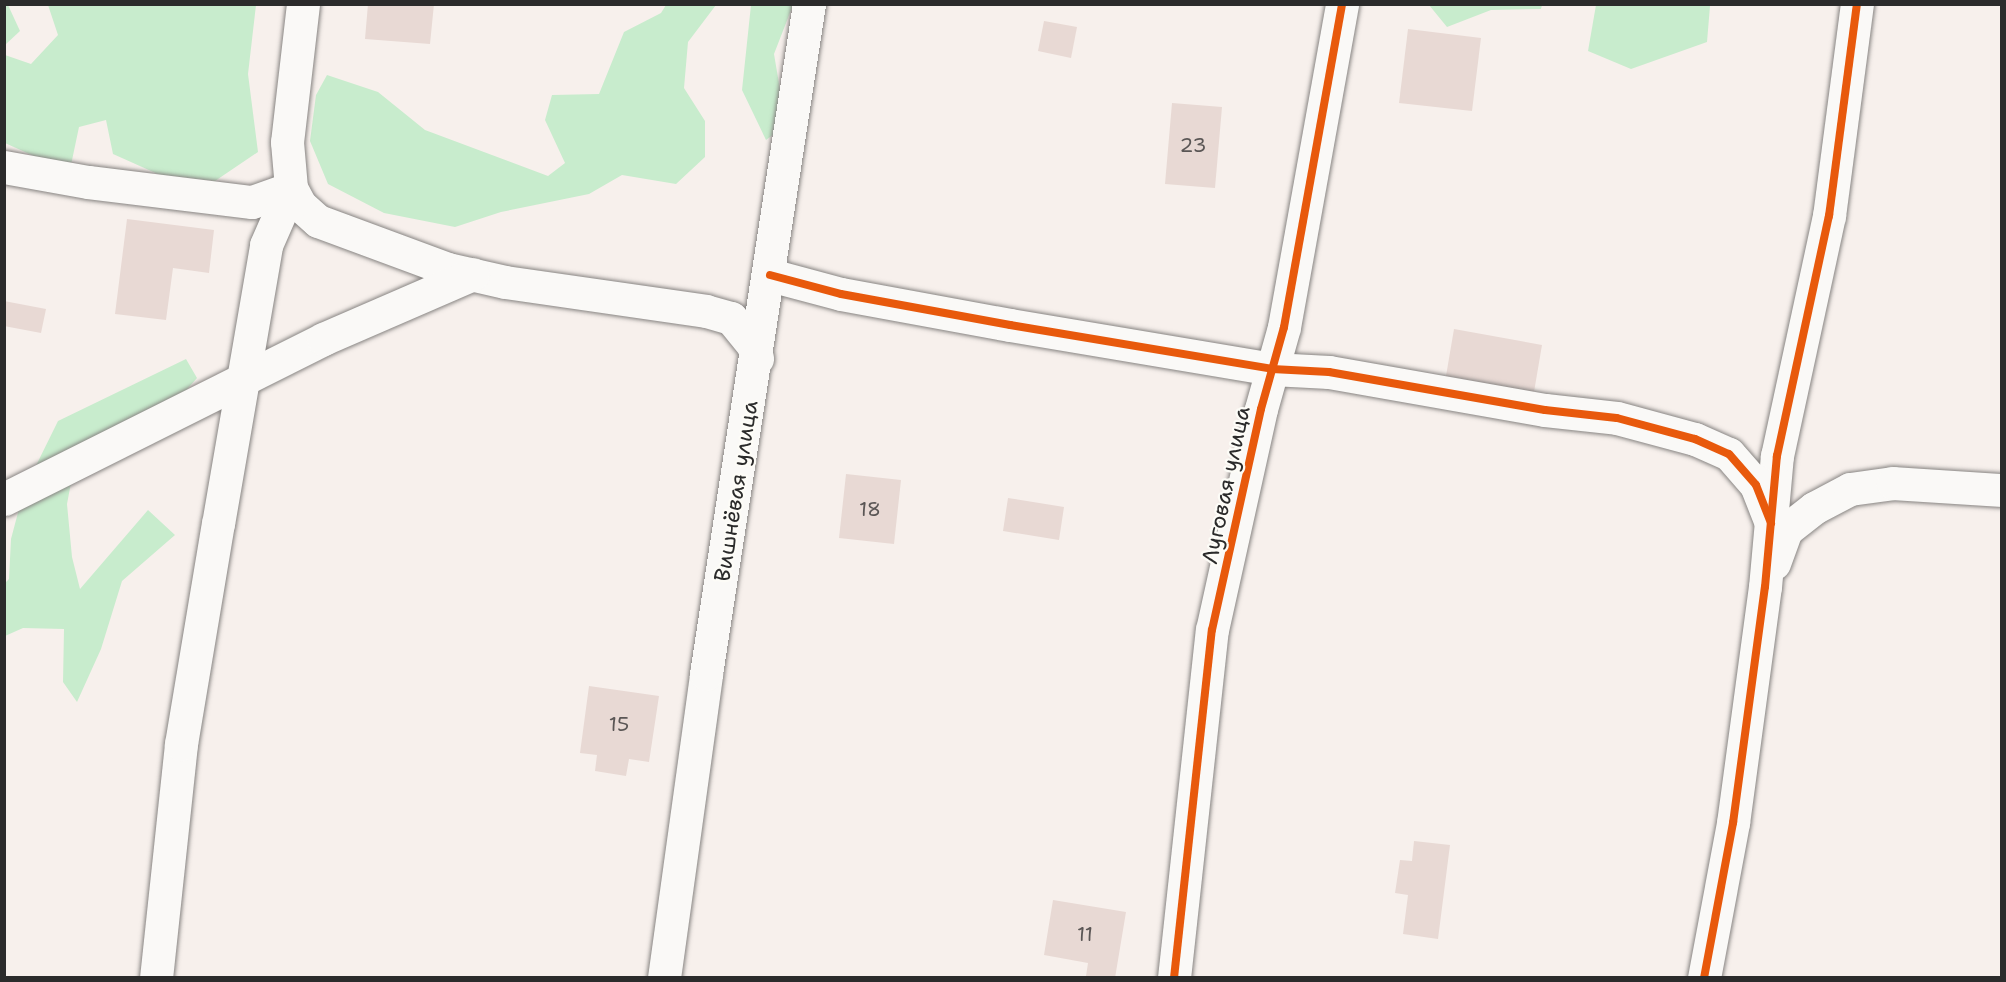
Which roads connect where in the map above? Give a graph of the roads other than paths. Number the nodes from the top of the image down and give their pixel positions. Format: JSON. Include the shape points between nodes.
{"nodes":[{"id":1,"x":303,"y":4,"type":"edge"},
{"id":2,"x":809,"y":4,"type":"edge"},
{"id":3,"x":1342,"y":4,"type":"edge"},
{"id":4,"x":1857,"y":4,"type":"edge"},
{"id":5,"x":4,"y":167,"type":"edge"},
{"id":6,"x":291,"y":188,"type":"junction"},
{"id":7,"x":473,"y":274,"type":"junction"},
{"id":8,"x":770,"y":275,"type":"junction"},
{"id":9,"x":757,"y":358,"type":"junction"},
{"id":10,"x":1272,"y":369,"type":"junction"},
{"id":11,"x":245,"y":381,"type":"junction"},
{"id":12,"x":2001,"y":490,"type":"edge"},
{"id":13,"x":4,"y":499,"type":"edge"},
{"id":14,"x":1771,"y":523,"type":"junction"},
{"id":15,"x":1766,"y":587,"type":"junction"},
{"id":16,"x":156,"y":978,"type":"edge"},
{"id":17,"x":664,"y":978,"type":"edge"},
{"id":18,"x":1174,"y":978,"type":"edge"},
{"id":19,"x":1704,"y":978,"type":"edge"}],
"edges":[{"from":1,"to":6,"type":"street","via":[[286,141]]},
{"from":2,"to":8,"type":"street","name":"Вишнёвая улица","via":[[784,151]]},
{"from":3,"to":10,"type":"street","name":"Луговая улица","via":[[1315,173]]},
{"from":4,"to":14,"type":"street","via":[[1829,216],[1777,456]]},
{"from":5,"to":6,"type":"street","via":[[88,182],[252,202]]},
{"from":6,"to":7,"type":"street","via":[[300,205],[318,221]]},
{"from":6,"to":11,"type":"street","via":[[267,245]]},
{"from":7,"to":9,"type":"street","via":[[583,295],[706,310],[731,318],[753,345]]},
{"from":7,"to":11,"type":"street","via":[[324,339]]},
{"from":8,"to":9,"type":"street","name":"Вишнёвая улица"},
{"from":8,"to":10,"type":"street","via":[[841,294]]},
{"from":9,"to":17,"type":"street","name":"Вишнёвая улица","via":[[706,674]]},
{"from":10,"to":14,"type":"street","via":[[1329,372],[1545,410],[1617,418],[1695,439],[1729,454],[1756,485]]},
{"from":10,"to":18,"type":"street","name":"Луговая улица","via":[[1212,630]]},
{"from":11,"to":13,"type":"street"},
{"from":11,"to":16,"type":"street","via":[[181,744]]},
{"from":12,"to":15,"type":"street","via":[[1893,483],[1850,489],[1814,508],[1786,530]]},
{"from":14,"to":15,"type":"street"},
{"from":15,"to":19,"type":"street","via":[[1732,823]]}]}
